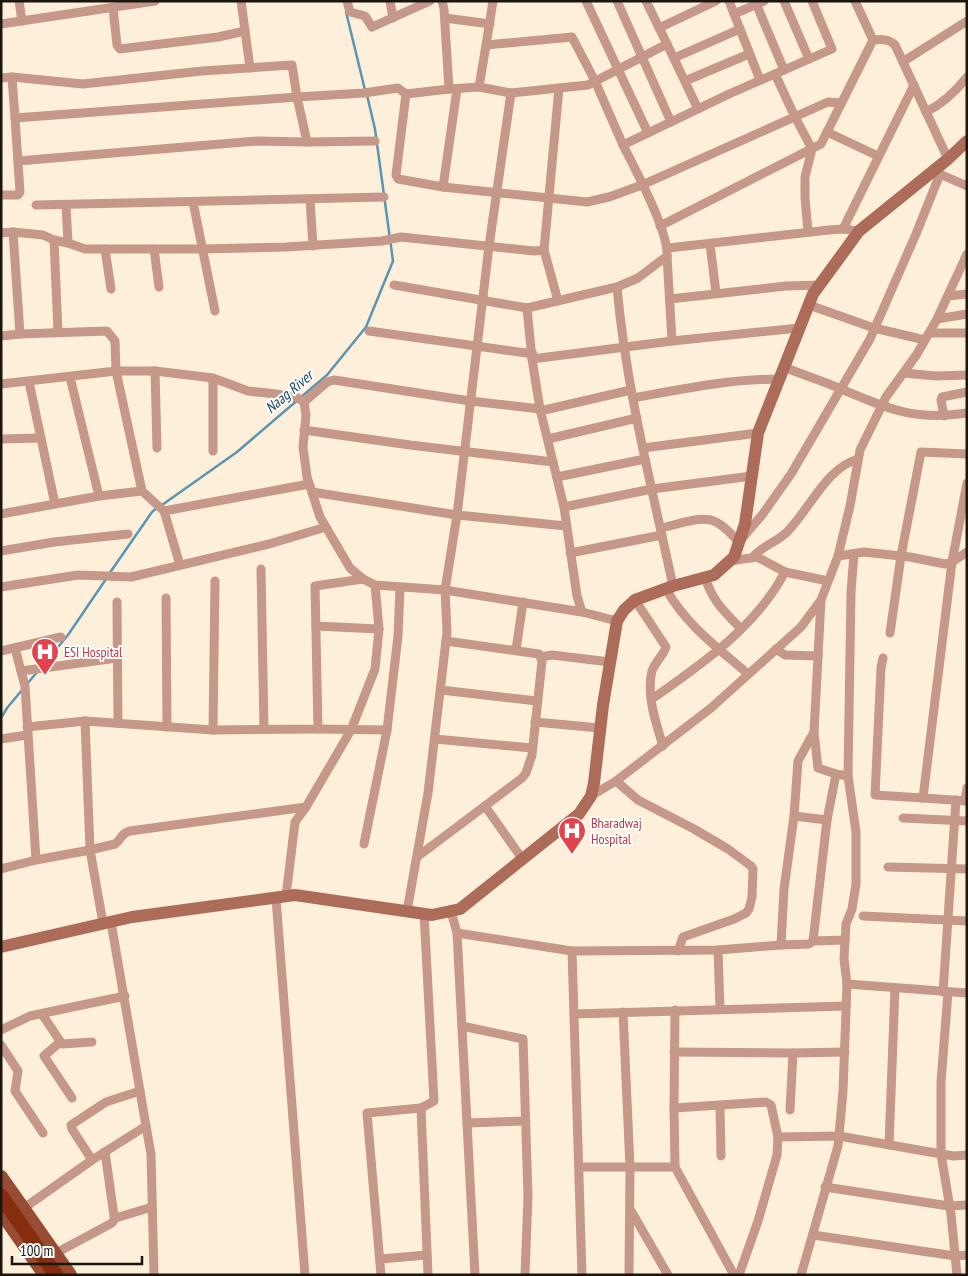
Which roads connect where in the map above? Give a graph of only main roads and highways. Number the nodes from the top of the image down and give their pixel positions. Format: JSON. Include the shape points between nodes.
{"nodes":[{"id":1,"x":2,"y":1186,"type":"edge"},
{"id":2,"x":4,"y":1221,"type":"edge"},
{"id":3,"x":45,"y":1275,"type":"edge"},
{"id":4,"x":56,"y":1275,"type":"edge"},
{"id":5,"x":70,"y":1275,"type":"edge"}],
"edges":[{"from":1,"to":4,"type":"highway"},
{"from":1,"to":5,"type":"main road","via":[[24,1208]]},
{"from":2,"to":3,"type":"main road"}]}
